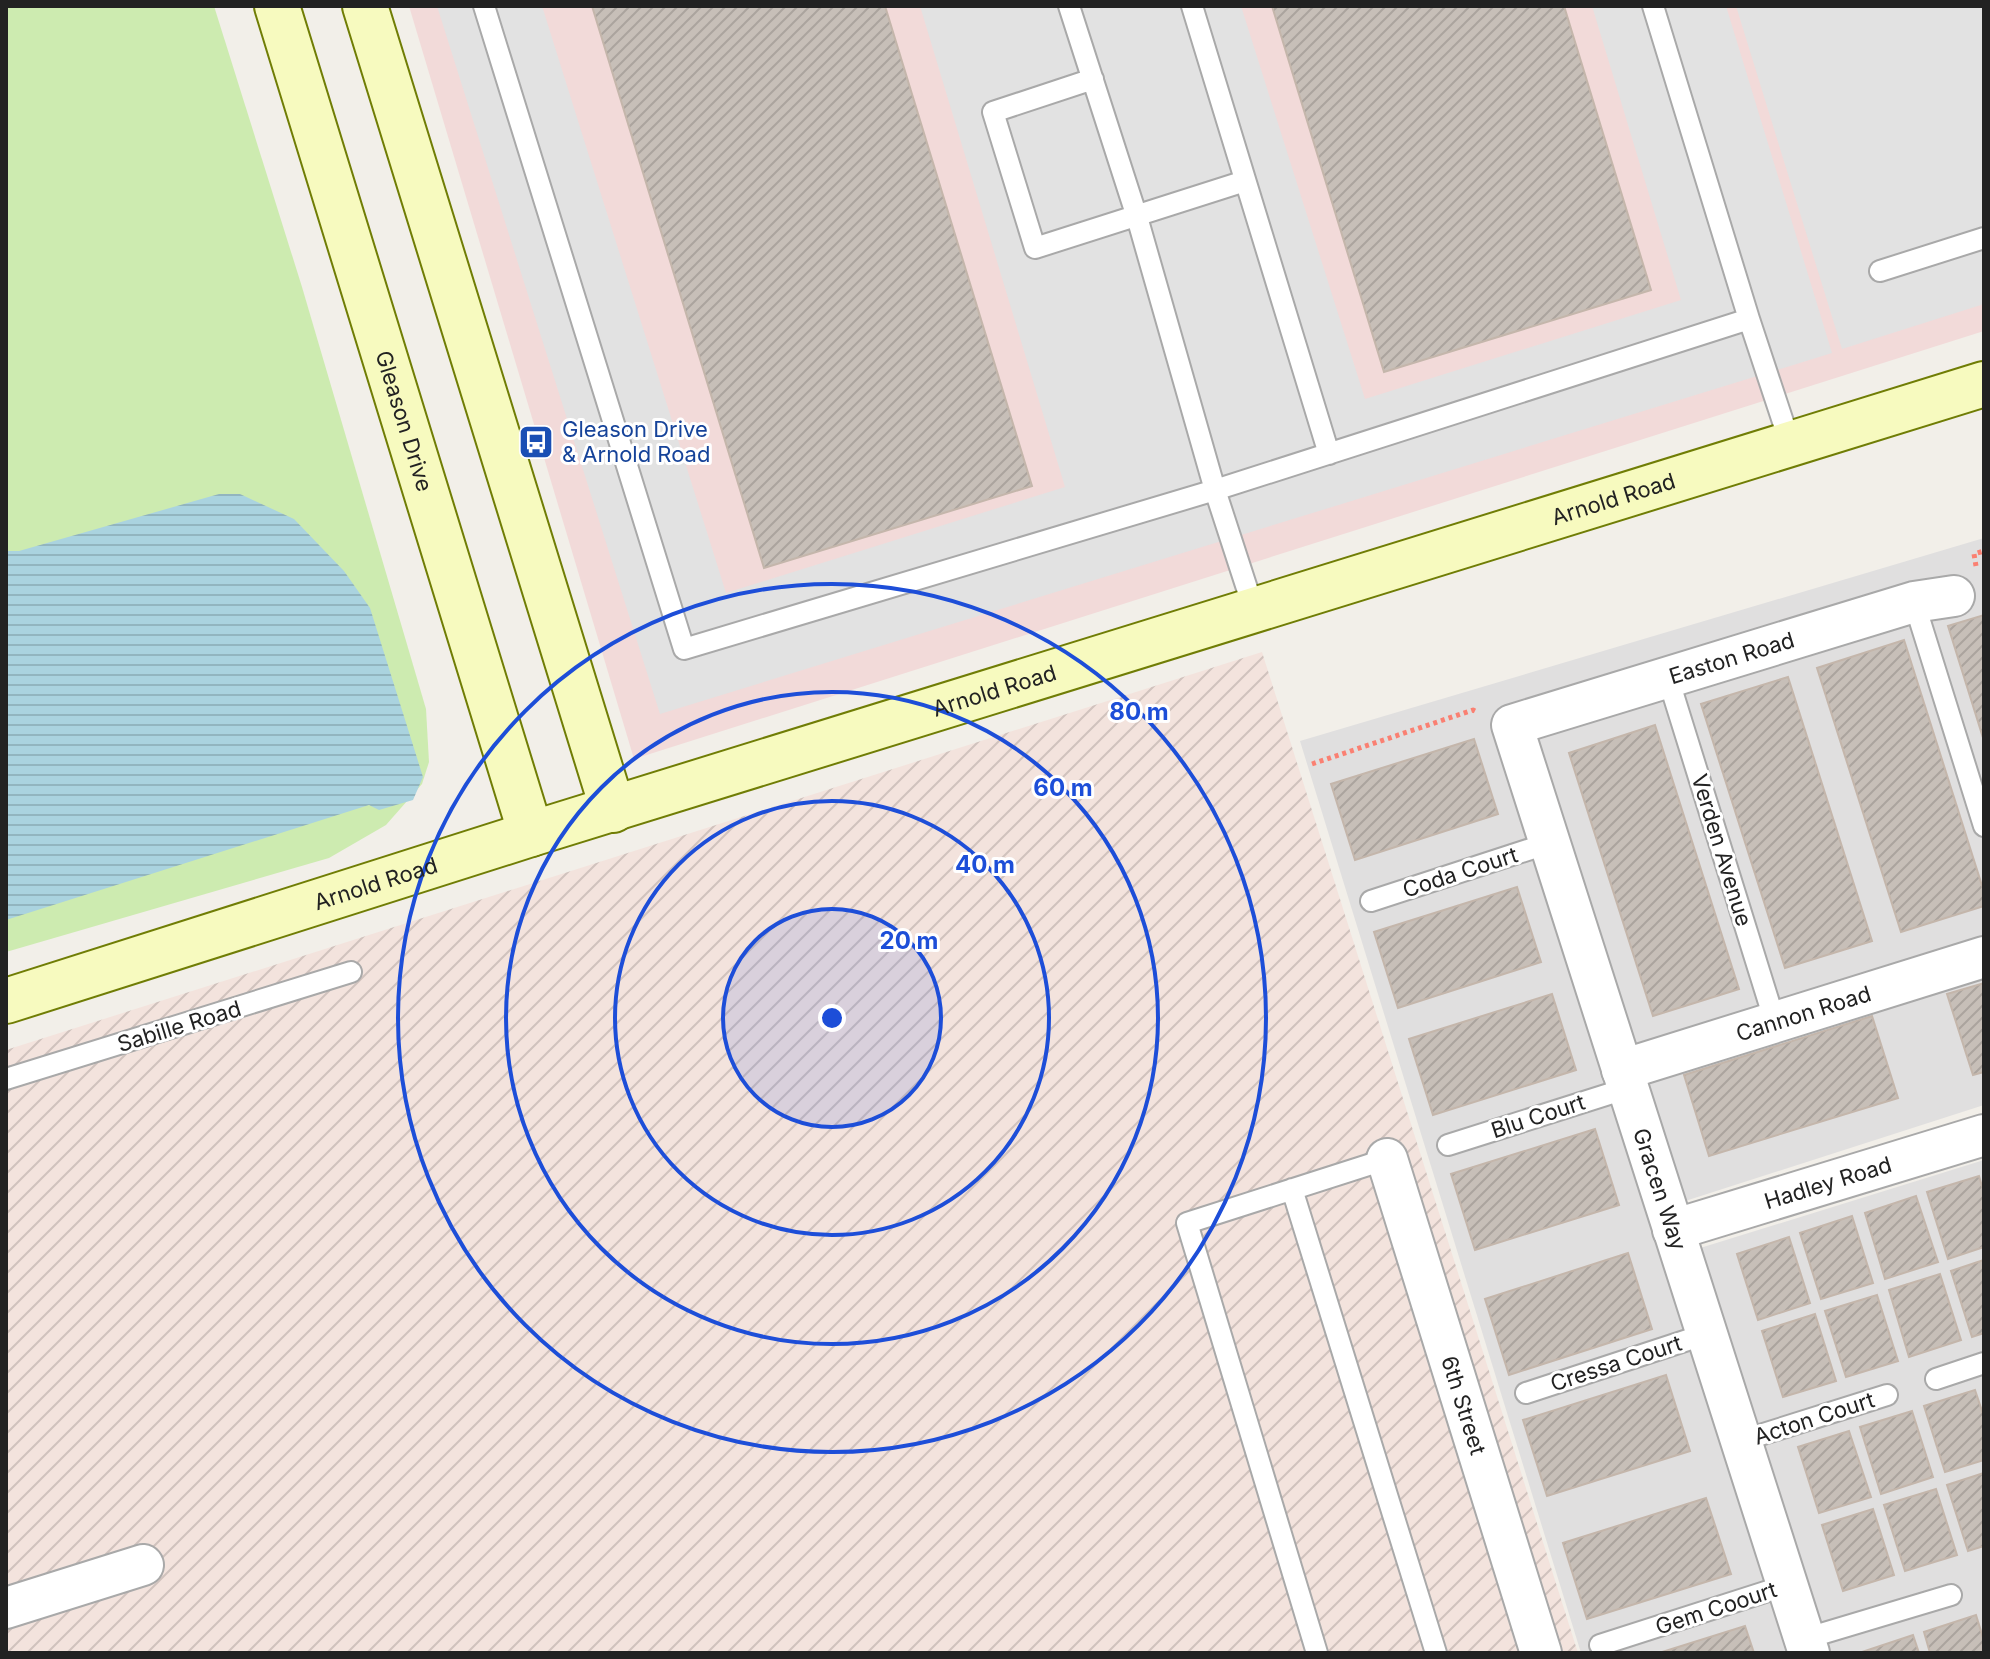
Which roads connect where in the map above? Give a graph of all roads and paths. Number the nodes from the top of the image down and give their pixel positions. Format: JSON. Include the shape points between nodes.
{"nodes":[{"id":1,"x":277,"y":6,"type":"edge"},
{"id":2,"x":365,"y":6,"type":"edge"},
{"id":3,"x":484,"y":6,"type":"edge"},
{"id":4,"x":1069,"y":6,"type":"edge"},
{"id":5,"x":1192,"y":6,"type":"edge"},
{"id":6,"x":1653,"y":6,"type":"edge"},
{"id":7,"x":1093,"y":79,"type":"junction"},
{"id":8,"x":1245,"y":181,"type":"junction"},
{"id":9,"x":1137,"y":217,"type":"junction"},
{"id":10,"x":1984,"y":238,"type":"edge"},
{"id":11,"x":1880,"y":271,"type":"dead end"},
{"id":12,"x":1749,"y":319,"type":"junction"},
{"id":13,"x":1984,"y":384,"type":"edge"},
{"id":14,"x":1790,"y":443,"type":"junction"},
{"id":15,"x":1329,"y":454,"type":"junction"},
{"id":16,"x":1215,"y":490,"type":"junction"},
{"id":17,"x":1954,"y":596,"type":"dead end"},
{"id":18,"x":1914,"y":602,"type":"junction"},
{"id":19,"x":1254,"y":610,"type":"junction"},
{"id":20,"x":1668,"y":678,"type":"junction"},
{"id":21,"x":1512,"y":725,"type":"junction"},
{"id":22,"x":1312,"y":764,"type":"dead end"},
{"id":23,"x":613,"y":810,"type":"junction"},
{"id":24,"x":1984,"y":826,"type":"edge"},
{"id":25,"x":531,"y":834,"type":"junction"},
{"id":26,"x":1549,"y":843,"type":"junction"},
{"id":27,"x":1371,"y":901,"type":"dead end"},
{"id":28,"x":1984,"y":957,"type":"edge"},
{"id":29,"x":351,"y":972,"type":"dead end"},
{"id":30,"x":6,"y":1001,"type":"edge"},
{"id":31,"x":1775,"y":1022,"type":"junction"},
{"id":32,"x":6,"y":1079,"type":"edge"},
{"id":33,"x":1625,"y":1079,"type":"junction"},
{"id":34,"x":1984,"y":1135,"type":"edge"},
{"id":35,"x":1448,"y":1145,"type":"dead end"},
{"id":36,"x":1387,"y":1159,"type":"joint"},
{"id":37,"x":1292,"y":1189,"type":"junction"},
{"id":38,"x":1673,"y":1230,"type":"junction"},
{"id":39,"x":1706,"y":1334,"type":"junction"},
{"id":40,"x":1984,"y":1363,"type":"edge"},
{"id":41,"x":1936,"y":1379,"type":"dead end"},
{"id":42,"x":1526,"y":1393,"type":"dead end"},
{"id":43,"x":1887,"y":1395,"type":"dead end"},
{"id":44,"x":1741,"y":1441,"type":"junction"},
{"id":45,"x":143,"y":1565,"type":"dead end"},
{"id":46,"x":1787,"y":1585,"type":"junction"},
{"id":47,"x":1951,"y":1595,"type":"dead end"},
{"id":48,"x":6,"y":1608,"type":"edge"},
{"id":49,"x":1600,"y":1645,"type":"dead end"},
{"id":50,"x":1806,"y":1646,"type":"edge"},
{"id":51,"x":1536,"y":1652,"type":"edge"},
{"id":52,"x":1317,"y":1653,"type":"edge"},
{"id":53,"x":1436,"y":1653,"type":"edge"}],
"edges":[{"from":1,"to":25,"type":"street","name":"Gleason Drive"},
{"from":2,"to":23,"type":"street"},
{"from":3,"to":16,"type":"lane","via":[[684,649]]},
{"from":4,"to":7,"type":"lane"},
{"from":5,"to":8,"type":"lane"},
{"from":6,"to":12,"type":"lane"},
{"from":7,"to":9,"type":"lane"},
{"from":7,"to":9,"type":"lane","via":[[993,112],[1035,248]]},
{"from":8,"to":9,"type":"lane"},
{"from":8,"to":15,"type":"lane"},
{"from":9,"to":16,"type":"lane"},
{"from":10,"to":11,"type":"lane"},
{"from":12,"to":14,"type":"lane"},
{"from":12,"to":15,"type":"lane"},
{"from":13,"to":14,"type":"street","name":"Arnold Road"},
{"from":14,"to":19,"type":"street","name":"Arnold Road"},
{"from":15,"to":16,"type":"lane"},
{"from":16,"to":19,"type":"lane"},
{"from":17,"to":18,"type":"street","name":"Easton Road"},
{"from":18,"to":20,"type":"street","name":"Easton Road"},
{"from":18,"to":24,"type":"lane"},
{"from":19,"to":23,"type":"street","name":"Arnold Road"},
{"from":20,"to":21,"type":"street","name":"Easton Road"},
{"from":20,"to":31,"type":"lane","name":"Verden Avenue"},
{"from":21,"to":22,"type":"path","via":[[1473,710]]},
{"from":21,"to":26,"type":"street","name":"Gracen Way"},
{"from":23,"to":25,"type":"street","name":"Arnold Road"},
{"from":25,"to":30,"type":"street","name":"Arnold Road"},
{"from":26,"to":27,"type":"lane","name":"Coda Court"},
{"from":26,"to":33,"type":"street","name":"Gracen Way"},
{"from":28,"to":31,"type":"street","name":"Cannon Road"},
{"from":29,"to":32,"type":"lane","name":"Sabille Road"},
{"from":31,"to":33,"type":"street","name":"Cannon Road"},
{"from":33,"to":35,"type":"lane","name":"Blu Court"},
{"from":33,"to":38,"type":"street","name":"Gracen Way"},
{"from":34,"to":38,"type":"street","name":"Hadley Road"},
{"from":36,"to":37,"type":"lane"},
{"from":36,"to":51,"type":"street","name":"6th Street"},
{"from":37,"to":52,"type":"lane","via":[[1187,1223]]},
{"from":37,"to":53,"type":"lane"},
{"from":38,"to":39,"type":"street","name":"Gracen Way"},
{"from":39,"to":42,"type":"lane","name":"Cressa Court"},
{"from":39,"to":44,"type":"street","name":"Gracen Way"},
{"from":40,"to":41,"type":"lane"},
{"from":43,"to":44,"type":"lane","name":"Acton Court"},
{"from":44,"to":46,"type":"street","name":"Gracen Way"},
{"from":45,"to":48,"type":"street"},
{"from":46,"to":49,"type":"lane","name":"Gem Coourt"},
{"from":46,"to":50,"type":"street","name":"Gracen Way"},
{"from":47,"to":50,"type":"lane"}]}
